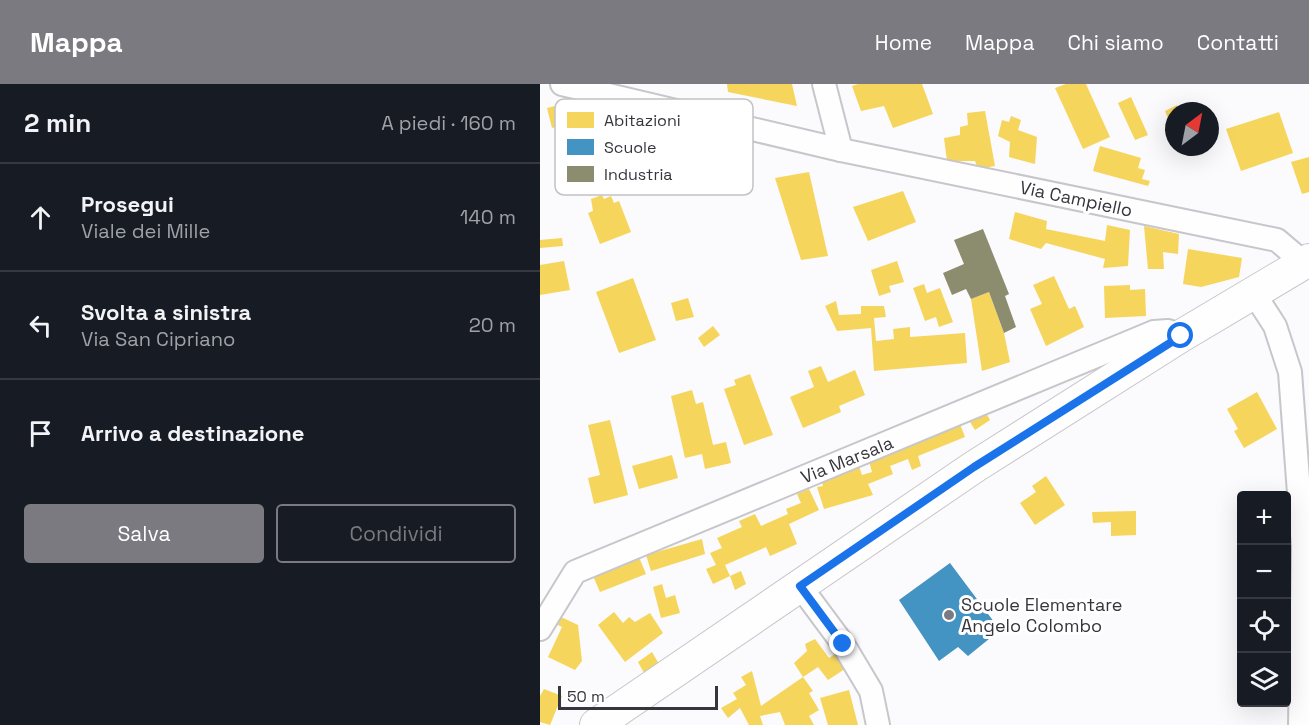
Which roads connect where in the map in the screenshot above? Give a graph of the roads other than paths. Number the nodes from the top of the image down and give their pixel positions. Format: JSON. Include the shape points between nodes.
{"nodes":[{"id":1,"x":562,"y":84,"type":"edge"},
{"id":2,"x":824,"y":84,"type":"edge"},
{"id":3,"x":625,"y":99,"type":"edge"},
{"id":4,"x":753,"y":129,"type":"edge"},
{"id":5,"x":841,"y":150,"type":"junction"},
{"id":6,"x":1307,"y":261,"type":"edge"},
{"id":7,"x":1253,"y":292,"type":"junction"},
{"id":8,"x":1181,"y":336,"type":"junction"},
{"id":9,"x":1306,"y":547,"type":"edge"},
{"id":10,"x":800,"y":586,"type":"junction"},
{"id":11,"x":540,"y":629,"type":"edge"},
{"id":12,"x":596,"y":725,"type":"edge"},
{"id":13,"x":878,"y":725,"type":"edge"},
{"id":14,"x":1300,"y":725,"type":"edge"}],
"edges":[{"from":1,"to":3,"type":"street","name":"Via Campiello"},
{"from":2,"to":5,"type":"street"},
{"from":4,"to":5,"type":"street","name":"Via Campiello"},
{"from":5,"to":6,"type":"street","name":"Via Campiello","via":[[1276,240]]},
{"from":6,"to":7,"type":"main road"},
{"from":7,"to":8,"type":"main road"},
{"from":7,"to":9,"type":"street","via":[[1275,326],[1290,372]]},
{"from":8,"to":10,"type":"main road","via":[[974,467]]},
{"from":8,"to":11,"type":"street","name":"Via Marsala","via":[[1154,332],[575,572]]},
{"from":9,"to":14,"type":"street"},
{"from":10,"to":12,"type":"main road"},
{"from":10,"to":13,"type":"street","via":[[843,644],[871,691]]}]}
